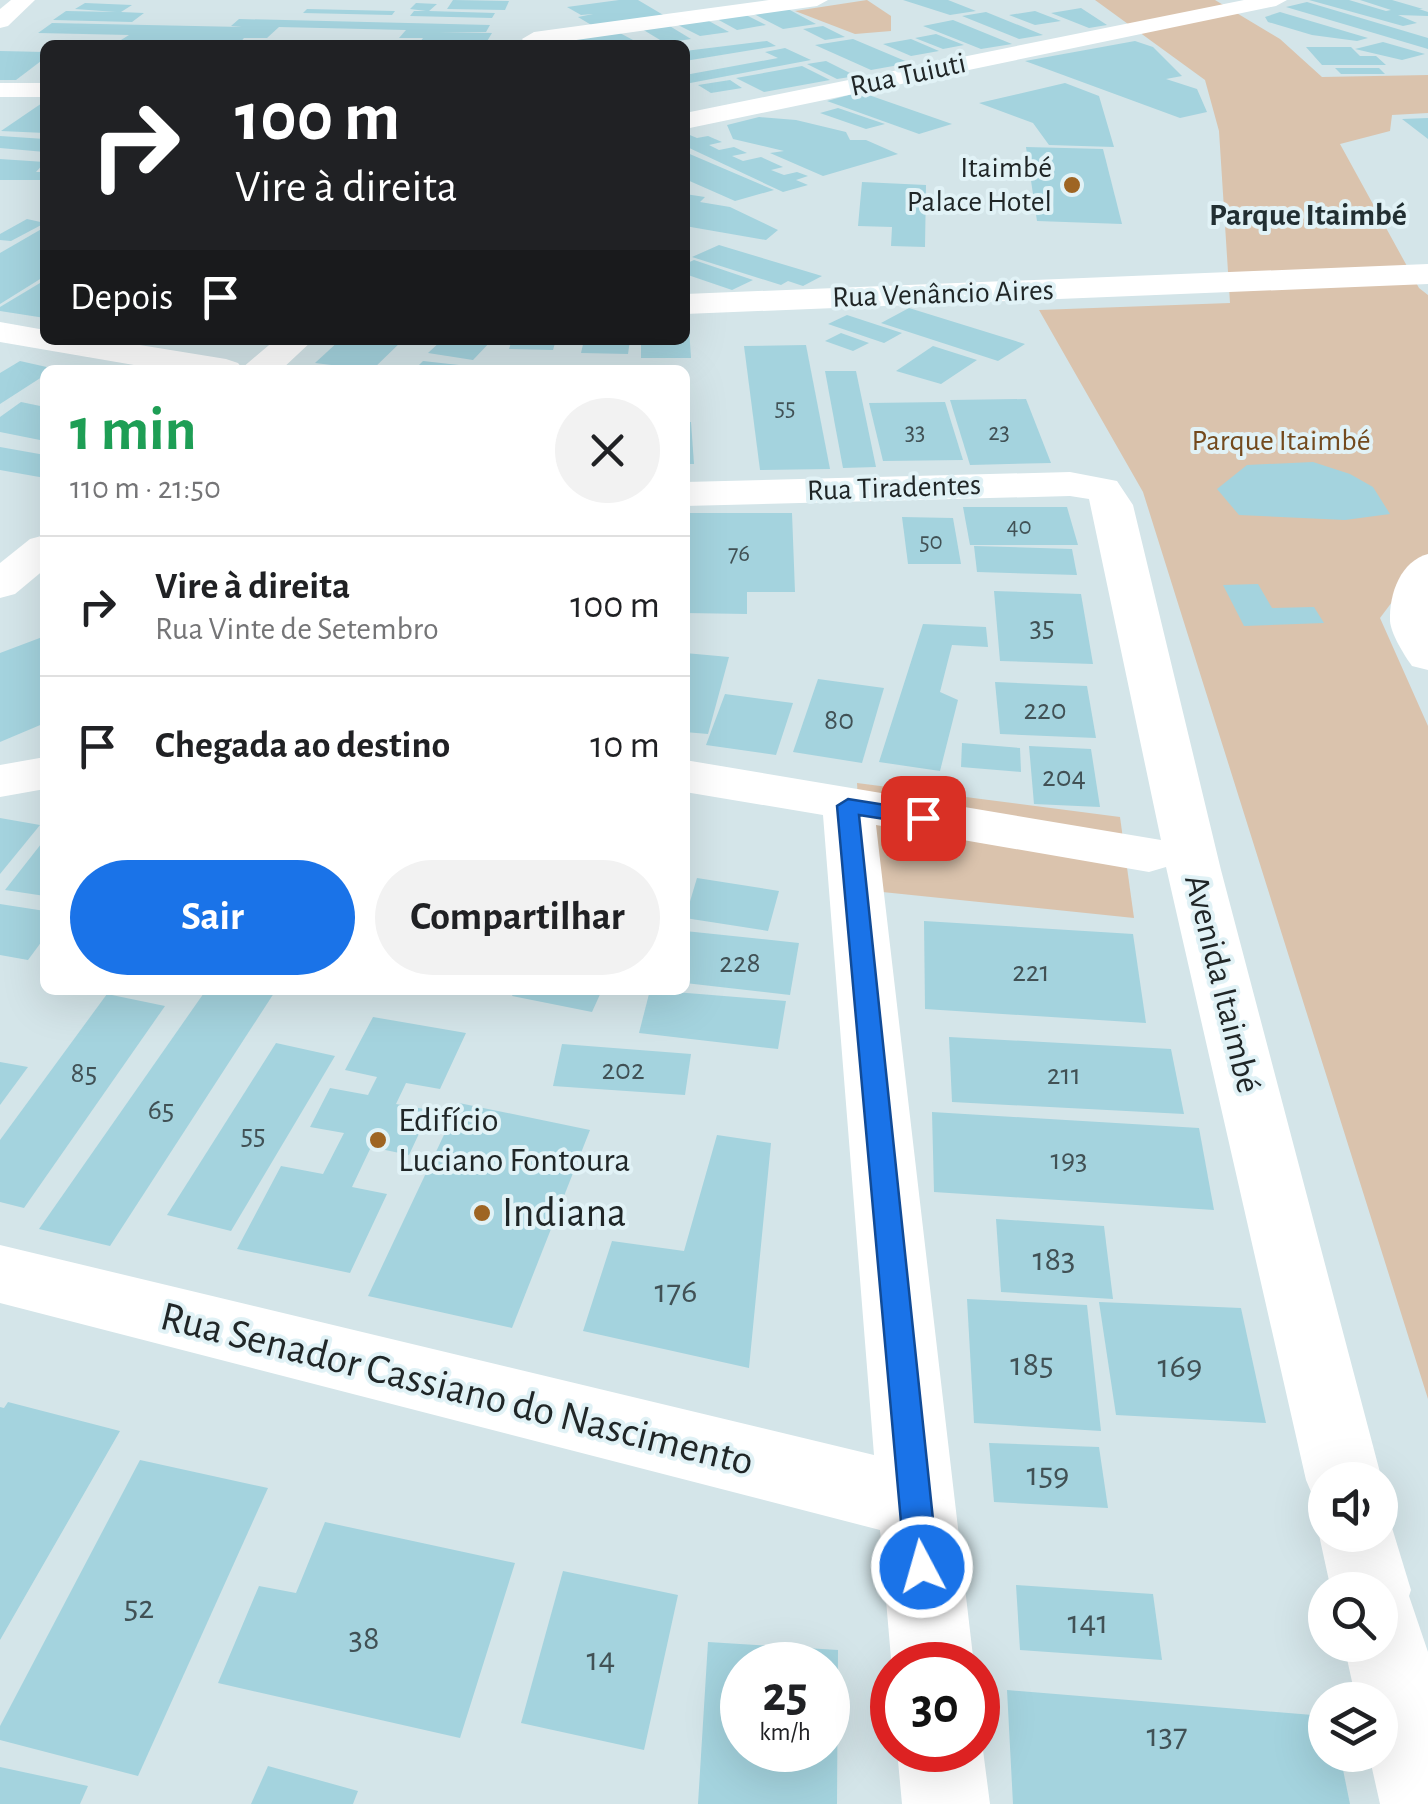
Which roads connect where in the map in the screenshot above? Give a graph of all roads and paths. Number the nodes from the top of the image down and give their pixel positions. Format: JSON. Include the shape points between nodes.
{"nodes":[{"id":1,"x":817,"y":0,"type":"edge"},
{"id":2,"x":1276,"y":0,"type":"edge"},
{"id":3,"x":1107,"y":16,"type":"dead end"},
{"id":4,"x":1130,"y":30,"type":"junction"},
{"id":5,"x":534,"y":34,"type":"edge"},
{"id":6,"x":0,"y":90,"type":"edge"},
{"id":7,"x":40,"y":90,"type":"edge"},
{"id":8,"x":690,"y":120,"type":"edge"},
{"id":9,"x":1421,"y":274,"type":"edge"},
{"id":10,"x":690,"y":304,"type":"edge"},
{"id":11,"x":0,"y":332,"type":"edge"},
{"id":12,"x":40,"y":339,"type":"edge"},
{"id":13,"x":76,"y":345,"type":"edge"},
{"id":14,"x":290,"y":345,"type":"edge"},
{"id":15,"x":196,"y":365,"type":"edge"},
{"id":16,"x":265,"y":365,"type":"edge"},
{"id":17,"x":1103,"y":489,"type":"joint"},
{"id":18,"x":690,"y":494,"type":"edge"},
{"id":19,"x":40,"y":552,"type":"edge"},
{"id":20,"x":1428,"y":567,"type":"edge"},
{"id":21,"x":0,"y":585,"type":"edge"},
{"id":22,"x":1423,"y":633,"type":"edge"},
{"id":23,"x":40,"y":774,"type":"edge"},
{"id":24,"x":690,"y":777,"type":"edge"},
{"id":25,"x":0,"y":781,"type":"edge"},
{"id":26,"x":848,"y":806,"type":"junction"},
{"id":27,"x":1149,"y":854,"type":"dead end"},
{"id":28,"x":0,"y":1274,"type":"edge"},
{"id":29,"x":1340,"y":1462,"type":"edge"},
{"id":30,"x":915,"y":1502,"type":"junction"},
{"id":31,"x":930,"y":1642,"type":"edge"},
{"id":32,"x":1389,"y":1662,"type":"edge"},
{"id":33,"x":942,"y":1772,"type":"edge"},
{"id":34,"x":946,"y":1804,"type":"edge"},
{"id":35,"x":1424,"y":1804,"type":"edge"}],
"edges":[{"from":1,"to":5,"type":"street"},
{"from":2,"to":4,"type":"street","name":"Rua Tuiuti"},
{"from":3,"to":4,"type":"street"},
{"from":4,"to":8,"type":"street","name":"Rua Tuiuti"},
{"from":6,"to":7,"type":"street"},
{"from":9,"to":10,"type":"street","name":"Rua Venâncio Aires"},
{"from":11,"to":12,"type":"street"},
{"from":13,"to":15,"type":"street"},
{"from":14,"to":16,"type":"street"},
{"from":17,"to":18,"type":"street","name":"Rua Tiradentes","via":[[1070,484]]},
{"from":17,"to":29,"type":"street","name":"Avenida Itaimbé","via":[[1113,505],[1198,888]]},
{"from":19,"to":21,"type":"street"},
{"from":20,"to":22,"type":"street","via":[[1422,572]]},
{"from":23,"to":25,"type":"street"},
{"from":24,"to":26,"type":"street"},
{"from":26,"to":27,"type":"street"},
{"from":26,"to":30,"type":"street"},
{"from":28,"to":30,"type":"street","name":"Rua Senador Cassiano do Nascimento"},
{"from":30,"to":31,"type":"street"},
{"from":32,"to":35,"type":"street"},
{"from":33,"to":34,"type":"street"}]}
